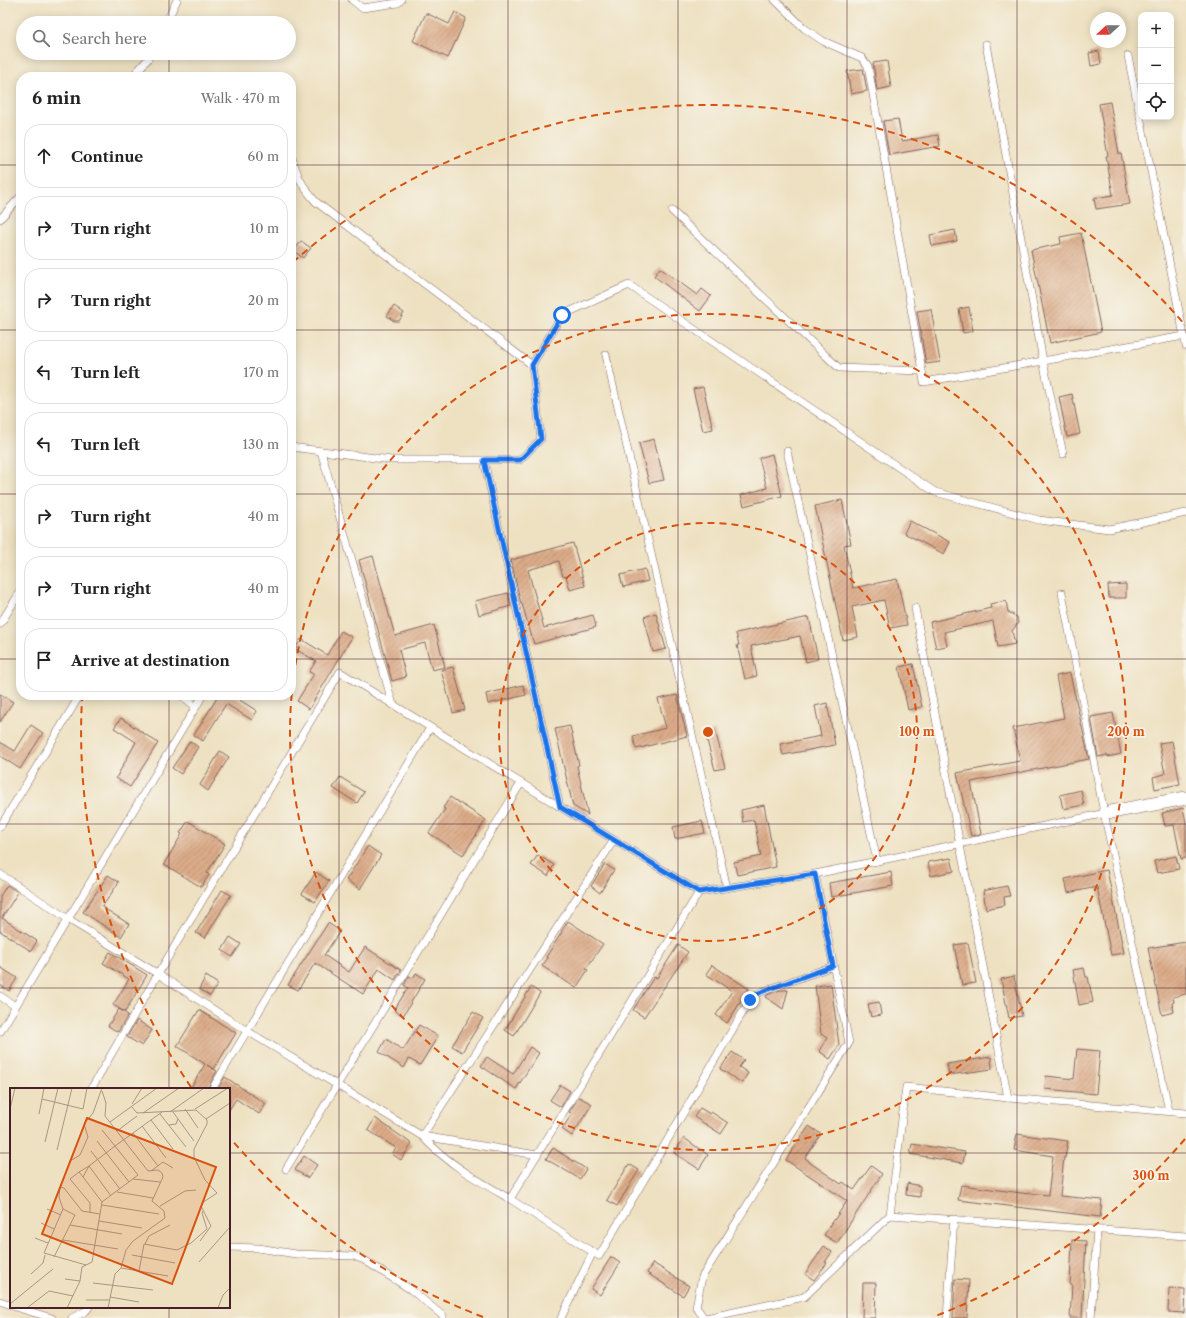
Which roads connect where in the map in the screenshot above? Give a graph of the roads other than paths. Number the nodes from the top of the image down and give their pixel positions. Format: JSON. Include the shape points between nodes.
{"nodes":[{"id":1,"x":177,"y":0,"type":"edge"},
{"id":2,"x":352,"y":0,"type":"edge"},
{"id":3,"x":401,"y":0,"type":"edge"},
{"id":4,"x":775,"y":0,"type":"edge"},
{"id":5,"x":169,"y":16,"type":"edge"},
{"id":6,"x":986,"y":44,"type":"dead end"},
{"id":7,"x":1128,"y":56,"type":"dead end"},
{"id":8,"x":147,"y":60,"type":"edge"},
{"id":9,"x":136,"y":72,"type":"edge"},
{"id":10,"x":296,"y":171,"type":"edge"},
{"id":11,"x":16,"y":201,"type":"edge"},
{"id":12,"x":672,"y":212,"type":"dead end"},
{"id":13,"x":0,"y":219,"type":"edge"},
{"id":14,"x":1184,"y":336,"type":"junction"},
{"id":15,"x":1186,"y":346,"type":"edge"},
{"id":16,"x":606,"y":355,"type":"dead end"},
{"id":17,"x":1043,"y":361,"type":"junction"},
{"id":18,"x":532,"y":365,"type":"junction"},
{"id":19,"x":922,"y":371,"type":"junction"},
{"id":20,"x":296,"y":448,"type":"edge"},
{"id":21,"x":321,"y":451,"type":"junction"},
{"id":22,"x":787,"y":451,"type":"dead end"},
{"id":23,"x":1063,"y":454,"type":"dead end"},
{"id":24,"x":484,"y":460,"type":"junction"},
{"id":25,"x":1186,"y":513,"type":"edge"},
{"id":26,"x":1062,"y":593,"type":"dead end"},
{"id":27,"x":16,"y":599,"type":"edge"},
{"id":28,"x":915,"y":608,"type":"dead end"},
{"id":29,"x":0,"y":624,"type":"edge"},
{"id":30,"x":77,"y":700,"type":"edge"},
{"id":31,"x":188,"y":700,"type":"edge"},
{"id":32,"x":200,"y":700,"type":"edge"},
{"id":33,"x":392,"y":705,"type":"junction"},
{"id":34,"x":196,"y":707,"type":"junction"},
{"id":35,"x":430,"y":728,"type":"junction"},
{"id":36,"x":520,"y":783,"type":"junction"},
{"id":37,"x":1186,"y":798,"type":"edge"},
{"id":38,"x":560,"y":807,"type":"junction"},
{"id":39,"x":1107,"y":813,"type":"junction"},
{"id":40,"x":0,"y":827,"type":"edge"},
{"id":41,"x":614,"y":840,"type":"junction"},
{"id":42,"x":960,"y":844,"type":"junction"},
{"id":43,"x":877,"y":861,"type":"junction"},
{"id":44,"x":0,"y":874,"type":"edge"},
{"id":45,"x":815,"y":874,"type":"junction"},
{"id":46,"x":727,"y":888,"type":"junction"},
{"id":47,"x":699,"y":892,"type":"junction"},
{"id":48,"x":68,"y":919,"type":"junction"},
{"id":49,"x":833,"y":966,"type":"junction"},
{"id":50,"x":158,"y":974,"type":"junction"},
{"id":51,"x":0,"y":996,"type":"edge"},
{"id":52,"x":15,"y":1006,"type":"junction"},
{"id":53,"x":247,"y":1031,"type":"junction"},
{"id":54,"x":0,"y":1032,"type":"edge"},
{"id":55,"x":337,"y":1085,"type":"junction"},
{"id":56,"x":92,"y":1088,"type":"edge"},
{"id":57,"x":213,"y":1088,"type":"edge"},
{"id":58,"x":1008,"y":1098,"type":"junction"},
{"id":59,"x":1169,"y":1111,"type":"junction"},
{"id":60,"x":1186,"y":1113,"type":"edge"},
{"id":61,"x":422,"y":1136,"type":"junction"},
{"id":62,"x":538,"y":1155,"type":"junction"},
{"id":63,"x":286,"y":1169,"type":"dead end"},
{"id":64,"x":510,"y":1199,"type":"junction"},
{"id":65,"x":890,"y":1215,"type":"junction"},
{"id":66,"x":954,"y":1219,"type":"junction"},
{"id":67,"x":1097,"y":1230,"type":"junction"},
{"id":68,"x":1186,"y":1236,"type":"edge"},
{"id":69,"x":230,"y":1247,"type":"edge"},
{"id":70,"x":593,"y":1252,"type":"junction"},
{"id":71,"x":0,"y":1301,"type":"edge"},
{"id":72,"x":10,"y":1305,"type":"edge"},
{"id":73,"x":18,"y":1308,"type":"edge"},
{"id":74,"x":88,"y":1308,"type":"edge"},
{"id":75,"x":443,"y":1316,"type":"dead end"},
{"id":76,"x":52,"y":1318,"type":"edge"},
{"id":77,"x":72,"y":1318,"type":"edge"},
{"id":78,"x":561,"y":1318,"type":"edge"},
{"id":79,"x":705,"y":1318,"type":"edge"},
{"id":80,"x":947,"y":1318,"type":"edge"},
{"id":81,"x":1091,"y":1318,"type":"edge"}],
"edges":[{"from":1,"to":5,"type":"lane"},
{"from":2,"to":3,"type":"lane","via":[[362,8],[398,3]]},
{"from":4,"to":19,"type":"lane","via":[[804,28],[823,41],[862,58],[868,66]]},
{"from":6,"to":17,"type":"lane"},
{"from":7,"to":14,"type":"lane"},
{"from":8,"to":9,"type":"lane"},
{"from":10,"to":18,"type":"lane","via":[[305,190],[316,202]]},
{"from":11,"to":13,"type":"lane"},
{"from":12,"to":19,"type":"lane","via":[[839,368]]},
{"from":14,"to":15,"type":"lane"},
{"from":14,"to":17,"type":"lane"},
{"from":16,"to":46,"type":"lane"},
{"from":17,"to":19,"type":"lane","via":[[924,382]]},
{"from":17,"to":23,"type":"lane"},
{"from":18,"to":24,"type":"lane","via":[[541,439],[520,460]]},
{"from":18,"to":25,"type":"lane","via":[[562,315],[629,285],[935,492],[1039,520],[1109,528]]},
{"from":20,"to":21,"type":"lane"},
{"from":21,"to":24,"type":"lane","via":[[391,460]]},
{"from":21,"to":33,"type":"lane"},
{"from":22,"to":43,"type":"lane"},
{"from":24,"to":38,"type":"lane"},
{"from":26,"to":39,"type":"lane"},
{"from":27,"to":29,"type":"lane"},
{"from":28,"to":42,"type":"lane"},
{"from":30,"to":40,"type":"lane"},
{"from":31,"to":34,"type":"lane"},
{"from":32,"to":34,"type":"lane"},
{"from":33,"to":35,"type":"lane"},
{"from":33,"to":50,"type":"lane","via":[[340,672]]},
{"from":34,"to":48,"type":"lane"},
{"from":35,"to":36,"type":"lane"},
{"from":35,"to":53,"type":"lane"},
{"from":36,"to":38,"type":"lane"},
{"from":36,"to":55,"type":"lane"},
{"from":37,"to":39,"type":"street"},
{"from":38,"to":41,"type":"lane"},
{"from":39,"to":42,"type":"lane"},
{"from":39,"to":59,"type":"lane"},
{"from":41,"to":47,"type":"lane"},
{"from":41,"to":61,"type":"lane"},
{"from":42,"to":43,"type":"lane"},
{"from":42,"to":58,"type":"lane"},
{"from":43,"to":45,"type":"lane"},
{"from":44,"to":48,"type":"lane"},
{"from":45,"to":46,"type":"lane"},
{"from":45,"to":49,"type":"lane"},
{"from":46,"to":47,"type":"lane"},
{"from":47,"to":62,"type":"lane"},
{"from":48,"to":50,"type":"lane"},
{"from":48,"to":52,"type":"lane"},
{"from":49,"to":70,"type":"lane","via":[[754,996],[599,1256]]},
{"from":49,"to":79,"type":"lane","via":[[849,1043],[702,1277],[696,1307]]},
{"from":50,"to":53,"type":"lane"},
{"from":50,"to":56,"type":"lane"},
{"from":51,"to":52,"type":"lane"},
{"from":52,"to":54,"type":"lane"},
{"from":53,"to":55,"type":"lane"},
{"from":53,"to":57,"type":"lane"},
{"from":55,"to":61,"type":"lane"},
{"from":55,"to":63,"type":"lane"},
{"from":58,"to":59,"type":"lane"},
{"from":58,"to":65,"type":"lane","via":[[906,1087]]},
{"from":59,"to":60,"type":"lane"},
{"from":61,"to":62,"type":"lane"},
{"from":61,"to":64,"type":"lane","via":[[432,1147],[473,1177]]},
{"from":62,"to":64,"type":"lane"},
{"from":64,"to":70,"type":"lane"},
{"from":65,"to":66,"type":"lane"},
{"from":65,"to":79,"type":"lane","via":[[804,1297]]},
{"from":66,"to":67,"type":"lane"},
{"from":66,"to":80,"type":"lane"},
{"from":67,"to":68,"type":"lane"},
{"from":67,"to":81,"type":"lane"},
{"from":69,"to":75,"type":"lane","via":[[296,1254],[354,1256],[410,1288]]},
{"from":70,"to":78,"type":"lane"},
{"from":71,"to":72,"type":"lane"},
{"from":73,"to":76,"type":"lane"},
{"from":74,"to":77,"type":"lane"}]}
